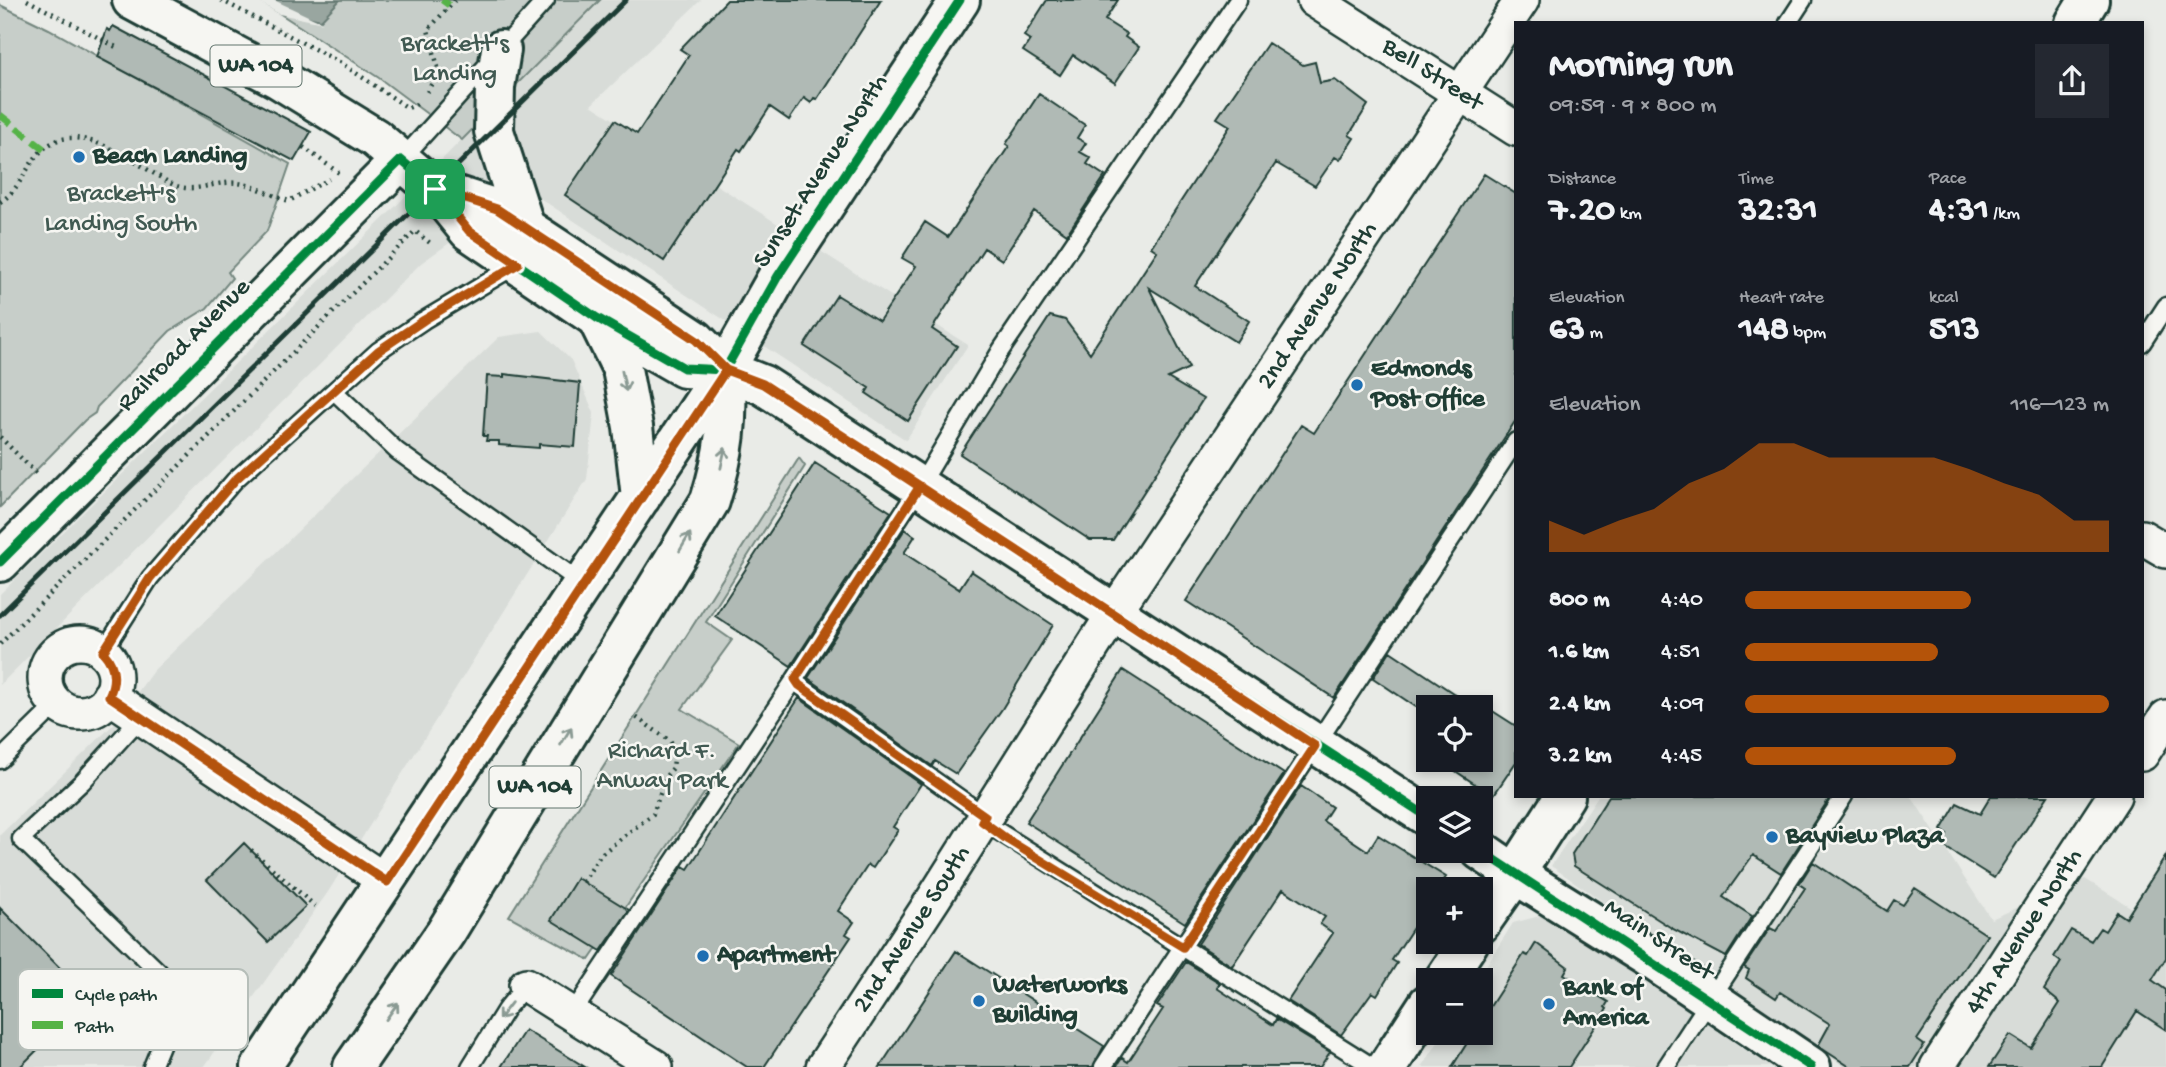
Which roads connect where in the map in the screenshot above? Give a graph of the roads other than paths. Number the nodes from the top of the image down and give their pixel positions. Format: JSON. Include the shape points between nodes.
{"nodes":[{"id":1,"x":132,"y":0,"type":"edge"},
{"id":2,"x":546,"y":0,"type":"edge"},
{"id":3,"x":960,"y":0,"type":"edge"},
{"id":4,"x":1238,"y":0,"type":"edge"},
{"id":5,"x":1314,"y":0,"type":"edge"},
{"id":6,"x":1522,"y":0,"type":"edge"},
{"id":7,"x":1803,"y":0,"type":"edge"},
{"id":8,"x":2089,"y":0,"type":"edge"},
{"id":9,"x":1789,"y":21,"type":"edge"},
{"id":10,"x":2076,"y":21,"type":"edge"},
{"id":11,"x":502,"y":50,"type":"junction"},
{"id":12,"x":1459,"y":94,"type":"junction"},
{"id":13,"x":1514,"y":128,"type":"edge"},
{"id":14,"x":388,"y":149,"type":"junction"},
{"id":15,"x":435,"y":189,"type":"junction"},
{"id":16,"x":525,"y":227,"type":"junction"},
{"id":17,"x":518,"y":264,"type":"junction"},
{"id":18,"x":2166,"y":306,"type":"edge"},
{"id":19,"x":597,"y":318,"type":"junction"},
{"id":20,"x":2144,"y":340,"type":"edge"},
{"id":21,"x":726,"y":370,"type":"junction"},
{"id":22,"x":334,"y":391,"type":"junction"},
{"id":23,"x":1514,"y":444,"type":"edge"},
{"id":24,"x":920,"y":486,"type":"junction"},
{"id":25,"x":641,"y":497,"type":"junction"},
{"id":26,"x":2144,"y":538,"type":"edge"},
{"id":27,"x":2166,"y":551,"type":"edge"},
{"id":28,"x":0,"y":562,"type":"edge"},
{"id":29,"x":585,"y":585,"type":"junction"},
{"id":30,"x":1114,"y":613,"type":"junction"},
{"id":31,"x":103,"y":652,"type":"junction"},
{"id":32,"x":795,"y":679,"type":"junction"},
{"id":33,"x":109,"y":696,"type":"junction"},
{"id":34,"x":57,"y":704,"type":"junction"},
{"id":35,"x":141,"y":717,"type":"junction"},
{"id":36,"x":2166,"y":717,"type":"edge"},
{"id":37,"x":1315,"y":746,"type":"junction"},
{"id":38,"x":2144,"y":751,"type":"edge"},
{"id":39,"x":0,"y":760,"type":"edge"},
{"id":40,"x":1564,"y":798,"type":"edge"},
{"id":41,"x":1843,"y":798,"type":"edge"},
{"id":42,"x":2113,"y":798,"type":"edge"},
{"id":43,"x":1416,"y":809,"type":"edge"},
{"id":44,"x":984,"y":819,"type":"junction"},
{"id":45,"x":1493,"y":859,"type":"edge"},
{"id":46,"x":1515,"y":874,"type":"junction"},
{"id":47,"x":387,"y":882,"type":"junction"},
{"id":48,"x":1493,"y":905,"type":"edge"},
{"id":49,"x":1183,"y":947,"type":"junction"},
{"id":50,"x":156,"y":969,"type":"edge"},
{"id":51,"x":526,"y":985,"type":"joint"},
{"id":52,"x":1710,"y":1001,"type":"junction"},
{"id":53,"x":572,"y":1014,"type":"junction"},
{"id":54,"x":1416,"y":1022,"type":"edge"},
{"id":55,"x":159,"y":1050,"type":"edge"},
{"id":56,"x":152,"y":1067,"type":"edge"},
{"id":57,"x":261,"y":1067,"type":"edge"},
{"id":58,"x":353,"y":1067,"type":"edge"},
{"id":59,"x":470,"y":1067,"type":"edge"},
{"id":60,"x":656,"y":1067,"type":"edge"},
{"id":61,"x":823,"y":1067,"type":"edge"},
{"id":62,"x":1103,"y":1067,"type":"edge"},
{"id":63,"x":1373,"y":1067,"type":"edge"},
{"id":64,"x":1387,"y":1067,"type":"edge"},
{"id":65,"x":1666,"y":1067,"type":"edge"},
{"id":66,"x":1811,"y":1067,"type":"edge"},
{"id":67,"x":1937,"y":1067,"type":"edge"}],
"edges":[{"from":1,"to":14,"type":"main road","number":"WA 104","via":[[279,79]]},
{"from":2,"to":11,"type":"lane","name":"Railroad Avenue"},
{"from":3,"to":21,"type":"main road","name":"Sunset Avenue North","via":[[778,276]]},
{"from":4,"to":24,"type":"lane","via":[[1001,350]]},
{"from":5,"to":12,"type":"street","name":"Bell Street"},
{"from":6,"to":12,"type":"street","name":"2nd Avenue North"},
{"from":7,"to":9,"type":"lane"},
{"from":8,"to":10,"type":"main road"},
{"from":11,"to":14,"type":"lane","name":"Railroad Avenue"},
{"from":11,"to":16,"type":"main road","via":[[494,131]]},
{"from":12,"to":13,"type":"street","name":"Bell Street"},
{"from":12,"to":30,"type":"street","name":"2nd Avenue North"},
{"from":14,"to":15,"type":"main road","number":"WA 104"},
{"from":14,"to":28,"type":"main road","name":"Railroad Avenue"},
{"from":15,"to":16,"type":"main road","number":"WA 104","via":[[497,209]]},
{"from":15,"to":17,"type":"main road","number":"WA 104","via":[[469,231]]},
{"from":16,"to":21,"type":"main road","number":"WA 104","via":[[696,340]]},
{"from":17,"to":19,"type":"main road","number":"WA 104"},
{"from":17,"to":22,"type":"lane","via":[[390,343]]},
{"from":18,"to":20,"type":"lane"},
{"from":19,"to":21,"type":"main road","via":[[684,368]]},
{"from":19,"to":25,"type":"main road","number":"WA 104","one_way":true,"via":[[622,369]]},
{"from":21,"to":24,"type":"main road","via":[[763,384]]},
{"from":21,"to":25,"type":"main road","name":"Sunset Avenue North"},
{"from":58,"to":21,"type":"main road","number":"WA 104","one_way":true,"via":[[446,932],[710,501],[724,457],[729,414]]},
{"from":22,"to":29,"type":"lane","via":[[397,451]]},
{"from":22,"to":31,"type":"lane","via":[[235,480],[188,531],[150,578]]},
{"from":23,"to":37,"type":"lane"},
{"from":24,"to":30,"type":"main road"},
{"from":24,"to":32,"type":"lane"},
{"from":25,"to":29,"type":"main road","number":"WA 104"},
{"from":26,"to":27,"type":"street"},
{"from":29,"to":47,"type":"main road","number":"WA 104"},
{"from":30,"to":37,"type":"main road"},
{"from":30,"to":44,"type":"street","name":"2nd Avenue South"},
{"from":31,"to":33,"type":"street","via":[[115,678]]},
{"from":31,"to":34,"type":"street","via":[[72,644],[54,655],[47,664],[46,685]]},
{"from":32,"to":44,"type":"lane"},
{"from":32,"to":53,"type":"lane"},
{"from":33,"to":34,"type":"street","via":[[102,705],[79,713]]},
{"from":33,"to":35,"type":"street"},
{"from":34,"to":39,"type":"lane"},
{"from":35,"to":47,"type":"street"},
{"from":35,"to":50,"type":"lane","via":[[82,782],[21,839]]},
{"from":36,"to":38,"type":"street"},
{"from":37,"to":43,"type":"main road"},
{"from":37,"to":49,"type":"lane"},
{"from":40,"to":46,"type":"main road"},
{"from":41,"to":52,"type":"lane"},
{"from":42,"to":67,"type":"street","name":"4th Avenue North"},
{"from":44,"to":49,"type":"lane"},
{"from":44,"to":61,"type":"street","name":"2nd Avenue South"},
{"from":45,"to":46,"type":"main road","name":"Main Street"},
{"from":46,"to":48,"type":"main road"},
{"from":46,"to":52,"type":"main road","name":"Main Street"},
{"from":47,"to":57,"type":"main road","number":"WA 104"},
{"from":49,"to":62,"type":"lane"},
{"from":49,"to":63,"type":"lane"},
{"from":51,"to":53,"type":"street"},
{"from":51,"to":59,"type":"lane","one_way":true},
{"from":52,"to":65,"type":"lane"},
{"from":52,"to":66,"type":"main road","name":"Main Street"},
{"from":53,"to":60,"type":"street"},
{"from":54,"to":64,"type":"main road"},
{"from":55,"to":56,"type":"lane"}]}
